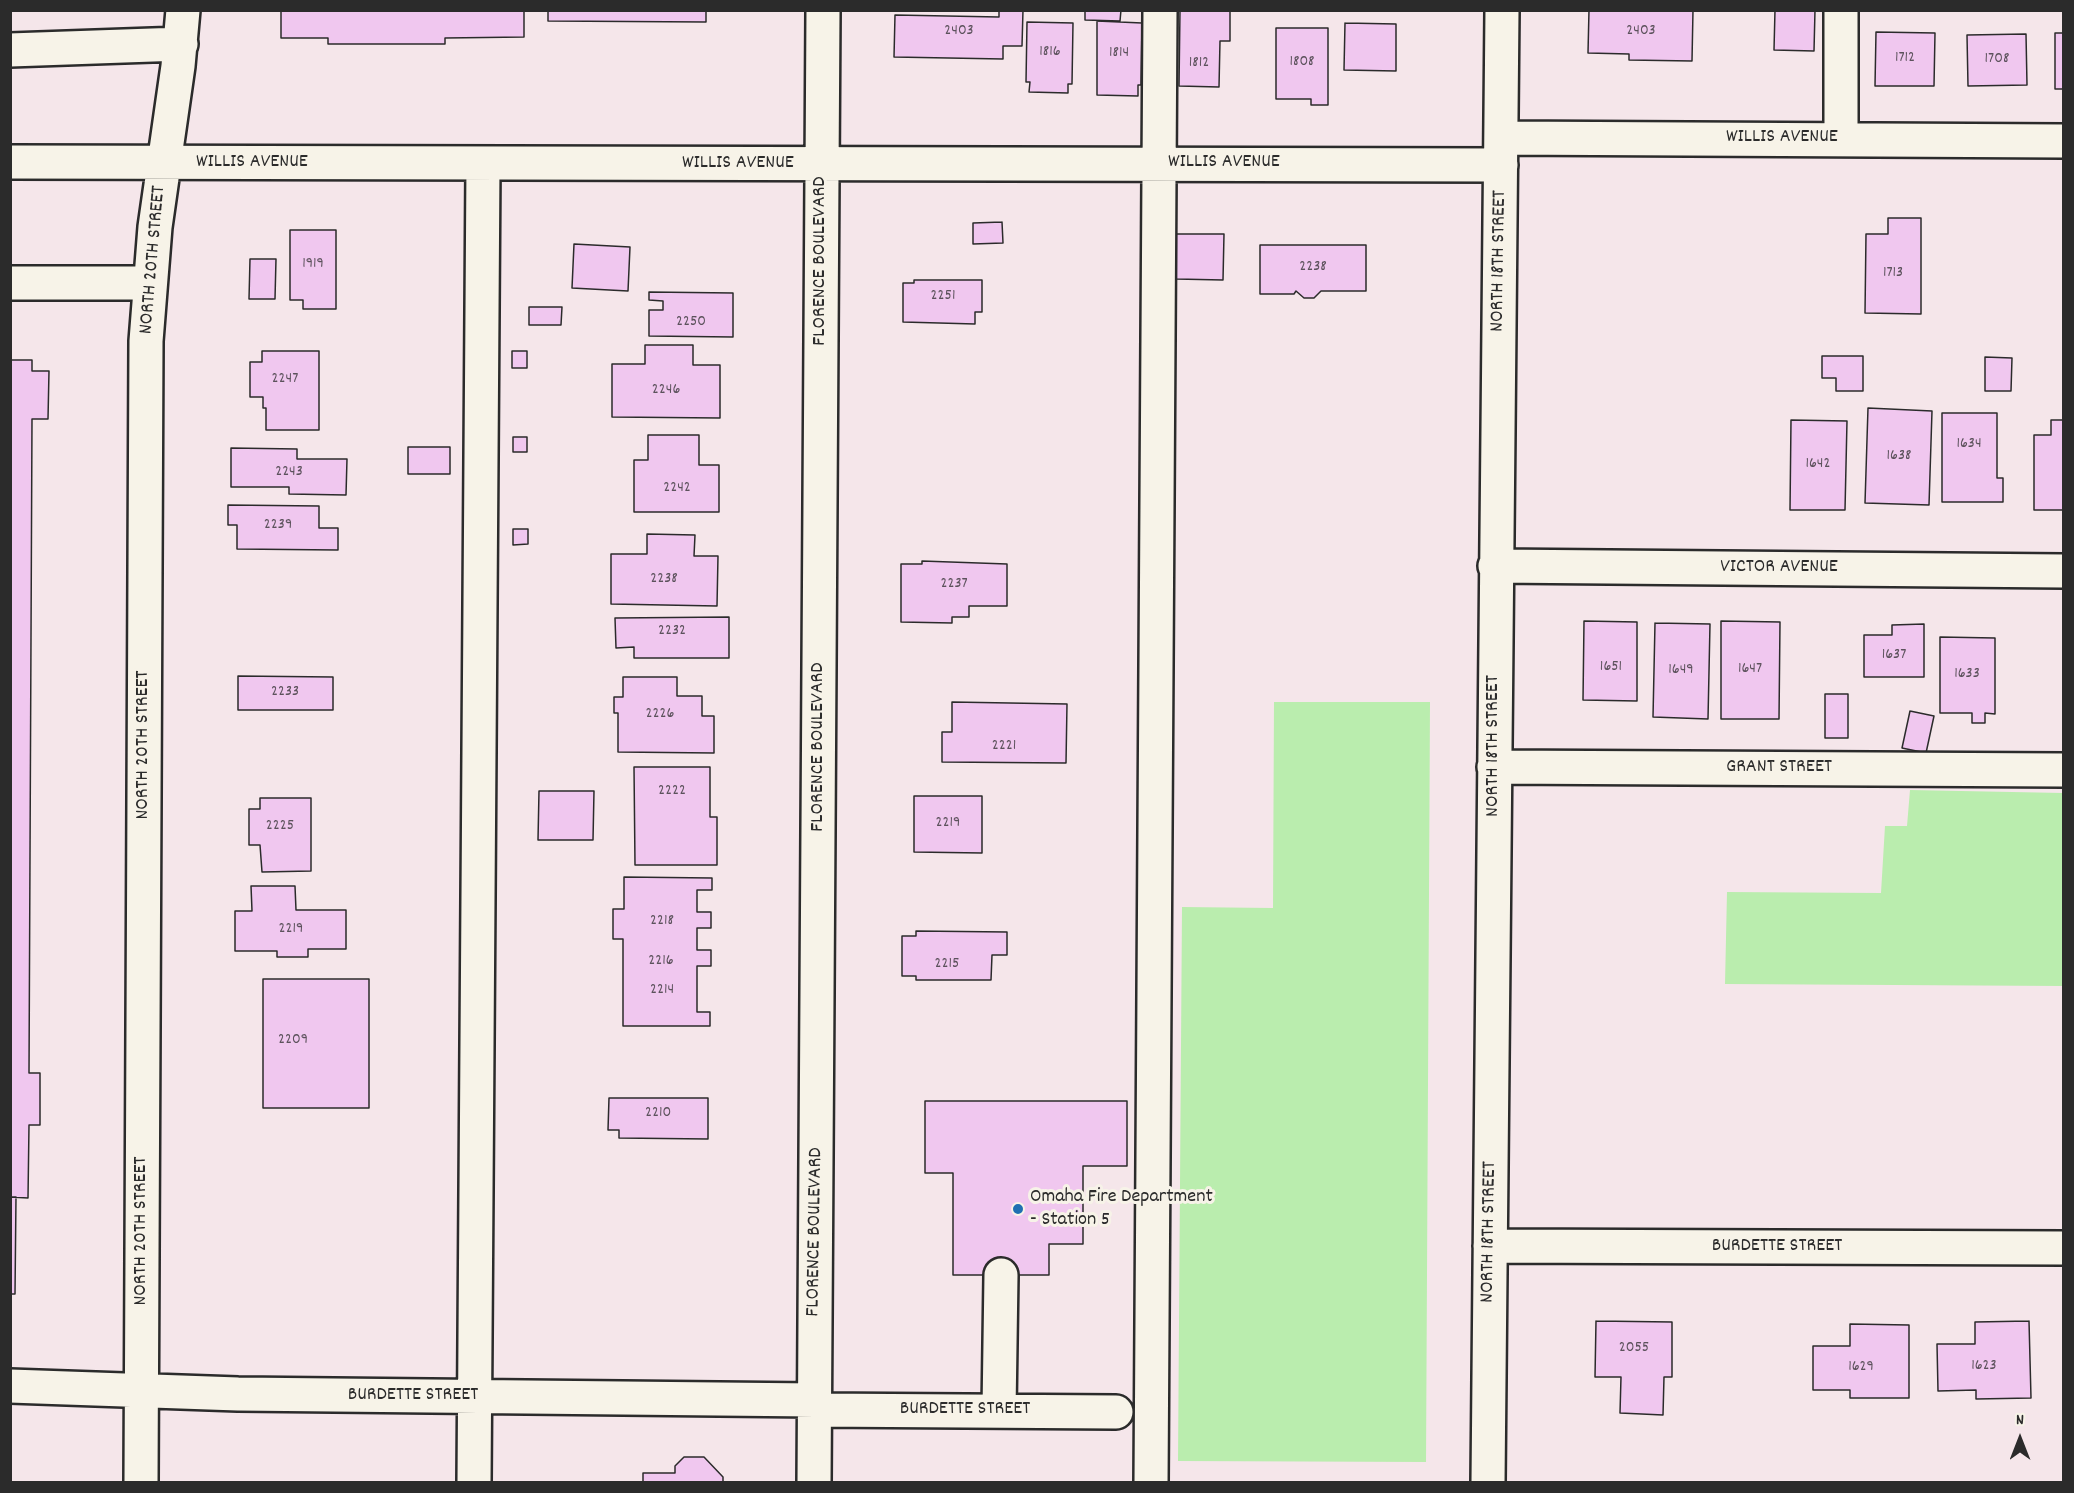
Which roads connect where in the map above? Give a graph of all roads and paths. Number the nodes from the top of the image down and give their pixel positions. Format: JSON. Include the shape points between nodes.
{"nodes":[{"id":1,"x":183,"y":10,"type":"edge"},
{"id":2,"x":823,"y":10,"type":"edge"},
{"id":3,"x":1160,"y":10,"type":"edge"},
{"id":4,"x":1502,"y":10,"type":"edge"},
{"id":5,"x":1841,"y":10,"type":"edge"},
{"id":6,"x":181,"y":44,"type":"junction"},
{"id":7,"x":10,"y":50,"type":"edge"},
{"id":8,"x":1841,"y":138,"type":"junction"},
{"id":9,"x":2064,"y":141,"type":"edge"},
{"id":10,"x":1501,"y":151,"type":"junction"},
{"id":11,"x":10,"y":162,"type":"edge"},
{"id":12,"x":164,"y":163,"type":"junction"},
{"id":13,"x":1161,"y":163,"type":"junction"},
{"id":14,"x":483,"y":164,"type":"junction"},
{"id":15,"x":822,"y":164,"type":"junction"},
{"id":16,"x":10,"y":283,"type":"edge"},
{"id":17,"x":149,"y":283,"type":"junction"},
{"id":18,"x":1495,"y":566,"type":"junction"},
{"id":19,"x":2064,"y":571,"type":"edge"},
{"id":20,"x":1494,"y":767,"type":"junction"},
{"id":21,"x":2064,"y":770,"type":"edge"},
{"id":22,"x":1490,"y":1246,"type":"junction"},
{"id":23,"x":2064,"y":1248,"type":"edge"},
{"id":24,"x":1001,"y":1275,"type":"dead end"},
{"id":25,"x":10,"y":1386,"type":"edge"},
{"id":26,"x":141,"y":1390,"type":"junction"},
{"id":27,"x":474,"y":1396,"type":"junction"},
{"id":28,"x":815,"y":1405,"type":"junction"},
{"id":29,"x":999,"y":1411,"type":"junction"},
{"id":30,"x":1116,"y":1412,"type":"dead end"},
{"id":31,"x":141,"y":1482,"type":"edge"},
{"id":32,"x":474,"y":1482,"type":"edge"},
{"id":33,"x":814,"y":1482,"type":"edge"},
{"id":34,"x":1151,"y":1482,"type":"edge"},
{"id":35,"x":1488,"y":1482,"type":"edge"}],
"edges":[{"from":1,"to":6,"type":"street","name":"NORTH 20TH STREET"},
{"from":2,"to":15,"type":"street","name":"FLORENCE BOULEVARD"},
{"from":3,"to":13,"type":"street"},
{"from":4,"to":10,"type":"street","name":"NORTH 18TH STREET"},
{"from":5,"to":8,"type":"street"},
{"from":6,"to":7,"type":"street"},
{"from":6,"to":12,"type":"street","name":"NORTH 20TH STREET"},
{"from":8,"to":9,"type":"street","name":"WILLIS AVENUE"},
{"from":8,"to":10,"type":"street","name":"WILLIS AVENUE"},
{"from":10,"to":13,"type":"street","name":"WILLIS AVENUE"},
{"from":10,"to":18,"type":"street","name":"NORTH 18TH STREET"},
{"from":11,"to":12,"type":"street","name":"WILLIS AVENUE"},
{"from":12,"to":14,"type":"street","name":"WILLIS AVENUE"},
{"from":12,"to":17,"type":"street","name":"NORTH 20TH STREET"},
{"from":13,"to":15,"type":"street","name":"WILLIS AVENUE"},
{"from":13,"to":34,"type":"street"},
{"from":14,"to":15,"type":"street","name":"WILLIS AVENUE"},
{"from":14,"to":27,"type":"street"},
{"from":15,"to":28,"type":"street","name":"FLORENCE BOULEVARD"},
{"from":16,"to":17,"type":"street"},
{"from":17,"to":26,"type":"street","name":"NORTH 20TH STREET"},
{"from":18,"to":19,"type":"street","name":"VICTOR AVENUE"},
{"from":18,"to":20,"type":"street","name":"NORTH 18TH STREET"},
{"from":20,"to":21,"type":"street","name":"GRANT STREET"},
{"from":20,"to":22,"type":"street","name":"NORTH 18TH STREET"},
{"from":22,"to":23,"type":"street","name":"BURDETTE STREET"},
{"from":22,"to":35,"type":"street","name":"NORTH 18TH STREET"},
{"from":24,"to":29,"type":"street"},
{"from":25,"to":26,"type":"street","name":"BURDETTE STREET"},
{"from":26,"to":27,"type":"street","name":"BURDETTE STREET"},
{"from":26,"to":31,"type":"street","name":"NORTH 20TH STREET"},
{"from":27,"to":28,"type":"street","name":"BURDETTE STREET"},
{"from":27,"to":32,"type":"street"},
{"from":28,"to":29,"type":"street","name":"BURDETTE STREET"},
{"from":28,"to":33,"type":"street","name":"FLORENCE BOULEVARD"},
{"from":29,"to":30,"type":"street","name":"BURDETTE STREET"}]}
